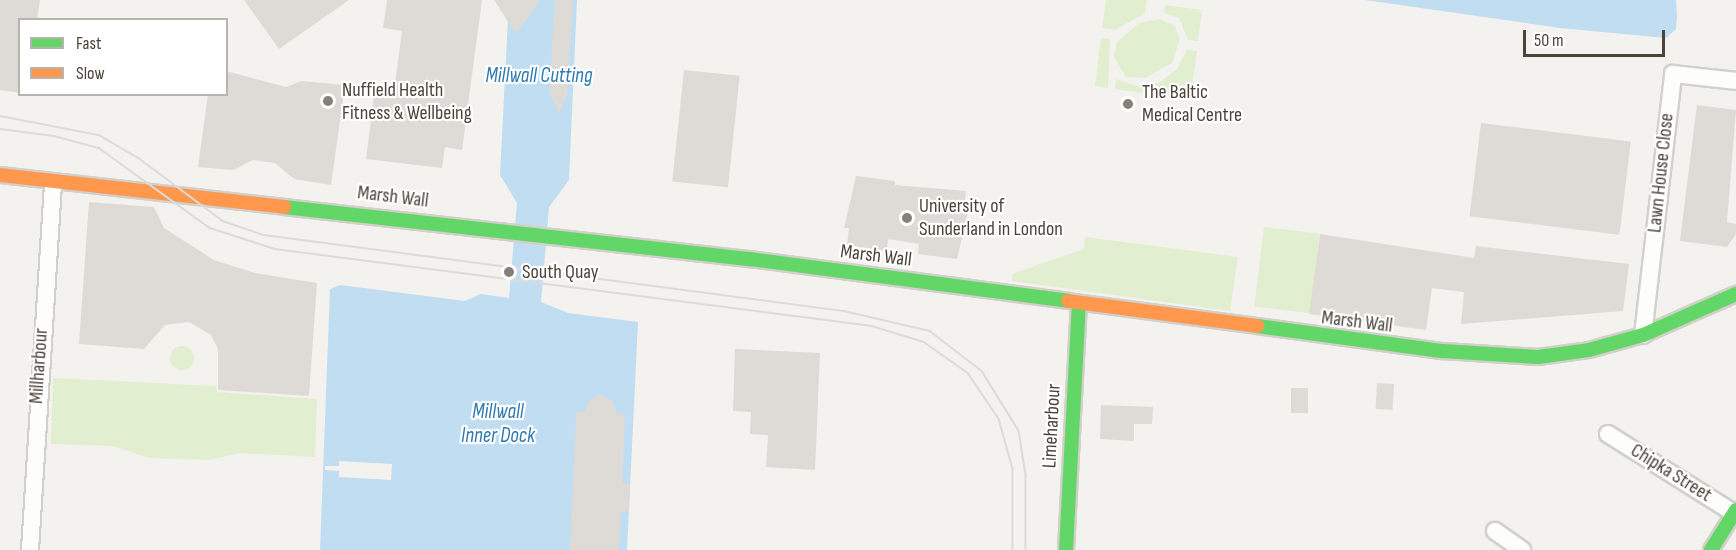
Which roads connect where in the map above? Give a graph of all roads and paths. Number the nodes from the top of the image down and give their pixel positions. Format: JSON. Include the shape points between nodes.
{"nodes":[{"id":1,"x":1736,"y":81,"type":"edge"},
{"id":2,"x":0,"y":175,"type":"edge"},
{"id":3,"x":53,"y":183,"type":"junction"},
{"id":4,"x":1736,"y":294,"type":"edge"},
{"id":5,"x":1079,"y":303,"type":"junction"},
{"id":6,"x":1643,"y":335,"type":"junction"},
{"id":7,"x":1608,"y":434,"type":"dead end"},
{"id":8,"x":1735,"y":512,"type":"edge"},
{"id":9,"x":1495,"y":531,"type":"dead end"},
{"id":10,"x":30,"y":550,"type":"edge"},
{"id":11,"x":1066,"y":550,"type":"edge"},
{"id":12,"x":1522,"y":550,"type":"edge"},
{"id":13,"x":1711,"y":550,"type":"edge"}],
"edges":[{"from":1,"to":6,"type":"street","name":"Lawn House Close","via":[[1673,74]]},
{"from":2,"to":3,"type":"street","name":"Marsh Wall"},
{"from":3,"to":5,"type":"street","name":"Marsh Wall","via":[[501,230]]},
{"from":3,"to":10,"type":"street","name":"Millharbour"},
{"from":4,"to":6,"type":"street","name":"Marsh Wall"},
{"from":5,"to":6,"type":"street","name":"Marsh Wall","via":[[1387,345],[1538,357]]},
{"from":5,"to":11,"type":"street","name":"Limeharbour"},
{"from":7,"to":8,"type":"street","name":"Chipka Street"},
{"from":8,"to":13,"type":"street"},
{"from":9,"to":12,"type":"street"}]}
